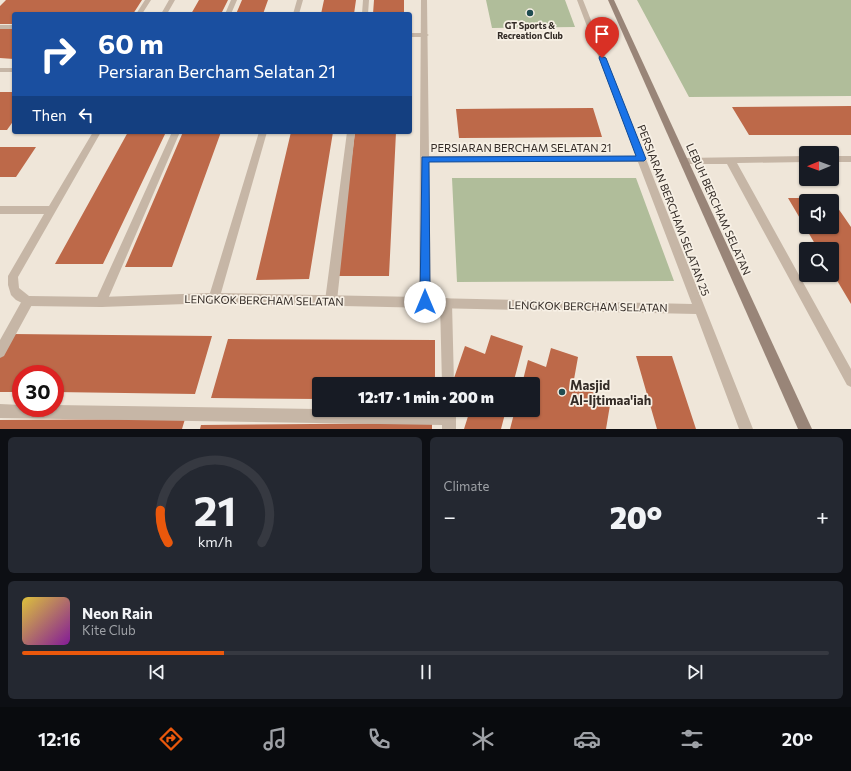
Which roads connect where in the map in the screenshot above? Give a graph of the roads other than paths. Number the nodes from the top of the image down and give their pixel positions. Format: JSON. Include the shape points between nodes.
{"nodes":[{"id":1,"x":148,"y":0,"type":"edge"},
{"id":2,"x":172,"y":0,"type":"edge"},
{"id":3,"x":234,"y":0,"type":"edge"},
{"id":4,"x":300,"y":0,"type":"edge"},
{"id":5,"x":366,"y":0,"type":"edge"},
{"id":6,"x":424,"y":0,"type":"edge"},
{"id":7,"x":579,"y":0,"type":"edge"},
{"id":8,"x":611,"y":0,"type":"edge"},
{"id":9,"x":140,"y":12,"type":"edge"},
{"id":10,"x":165,"y":12,"type":"edge"},
{"id":11,"x":229,"y":12,"type":"edge"},
{"id":12,"x":297,"y":12,"type":"edge"},
{"id":13,"x":365,"y":12,"type":"edge"},
{"id":14,"x":0,"y":27,"type":"edge"},
{"id":15,"x":12,"y":27,"type":"edge"},
{"id":16,"x":412,"y":35,"type":"edge"},
{"id":17,"x":425,"y":35,"type":"junction"},
{"id":18,"x":0,"y":70,"type":"edge"},
{"id":19,"x":12,"y":70,"type":"edge"},
{"id":20,"x":96,"y":134,"type":"edge"},
{"id":21,"x":175,"y":134,"type":"edge"},
{"id":22,"x":262,"y":134,"type":"edge"},
{"id":23,"x":351,"y":134,"type":"edge"},
{"id":24,"x":425,"y":159,"type":"junction"},
{"id":25,"x":641,"y":159,"type":"junction"},
{"id":26,"x":799,"y":159,"type":"edge"},
{"id":27,"x":839,"y":159,"type":"edge"},
{"id":28,"x":851,"y":159,"type":"edge"},
{"id":29,"x":730,"y":160,"type":"junction"},
{"id":30,"x":684,"y":161,"type":"junction"},
{"id":31,"x":0,"y":210,"type":"edge"},
{"id":32,"x":52,"y":210,"type":"junction"},
{"id":33,"x":214,"y":298,"type":"junction"},
{"id":34,"x":28,"y":301,"type":"junction"},
{"id":35,"x":331,"y":301,"type":"junction"},
{"id":36,"x":102,"y":302,"type":"junction"},
{"id":37,"x":425,"y":302,"type":"junction"},
{"id":38,"x":446,"y":303,"type":"junction"},
{"id":39,"x":699,"y":309,"type":"junction"},
{"id":40,"x":0,"y":352,"type":"edge"},
{"id":41,"x":448,"y":377,"type":"edge"},
{"id":42,"x":851,"y":382,"type":"edge"},
{"id":43,"x":0,"y":411,"type":"edge"},
{"id":44,"x":449,"y":419,"type":"edge"},
{"id":45,"x":746,"y":429,"type":"edge"},
{"id":46,"x":805,"y":429,"type":"edge"}],
"edges":[{"from":1,"to":9,"type":"street"},
{"from":2,"to":10,"type":"street"},
{"from":3,"to":11,"type":"street"},
{"from":4,"to":12,"type":"street"},
{"from":5,"to":13,"type":"street"},
{"from":6,"to":17,"type":"street"},
{"from":7,"to":25,"type":"street","name":"PERSIARAN BERCHAM SELATAN 25"},
{"from":8,"to":30,"type":"street","name":"LEBUH BERCHAM SELATAN"},
{"from":14,"to":15,"type":"street"},
{"from":16,"to":17,"type":"street"},
{"from":17,"to":24,"type":"street"},
{"from":18,"to":19,"type":"street"},
{"from":20,"to":32,"type":"street"},
{"from":21,"to":36,"type":"street"},
{"from":22,"to":33,"type":"street"},
{"from":23,"to":35,"type":"street"},
{"from":24,"to":25,"type":"street","name":"PERSIARAN BERCHAM SELATAN 21"},
{"from":24,"to":37,"type":"street"},
{"from":25,"to":39,"type":"street","name":"PERSIARAN BERCHAM SELATAN 25"},
{"from":26,"to":29,"type":"street"},
{"from":27,"to":28,"type":"street"},
{"from":29,"to":30,"type":"street"},
{"from":29,"to":42,"type":"street"},
{"from":30,"to":46,"type":"street","name":"LEBUH BERCHAM SELATAN"},
{"from":31,"to":32,"type":"street"},
{"from":32,"to":34,"type":"street","via":[[13,276],[12,287],[17,296]]},
{"from":33,"to":35,"type":"street","name":"LENGKOK BERCHAM SELATAN"},
{"from":33,"to":36,"type":"street","name":"LENGKOK BERCHAM SELATAN"},
{"from":34,"to":36,"type":"street","name":"LENGKOK BERCHAM SELATAN"},
{"from":34,"to":40,"type":"street"},
{"from":35,"to":37,"type":"street","name":"LENGKOK BERCHAM SELATAN"},
{"from":37,"to":38,"type":"street","name":"LENGKOK BERCHAM SELATAN"},
{"from":38,"to":39,"type":"street","name":"LENGKOK BERCHAM SELATAN"},
{"from":38,"to":41,"type":"street"},
{"from":39,"to":45,"type":"street","name":"PERSIARAN BERCHAM SELATAN 25"},
{"from":43,"to":44,"type":"street"}]}
